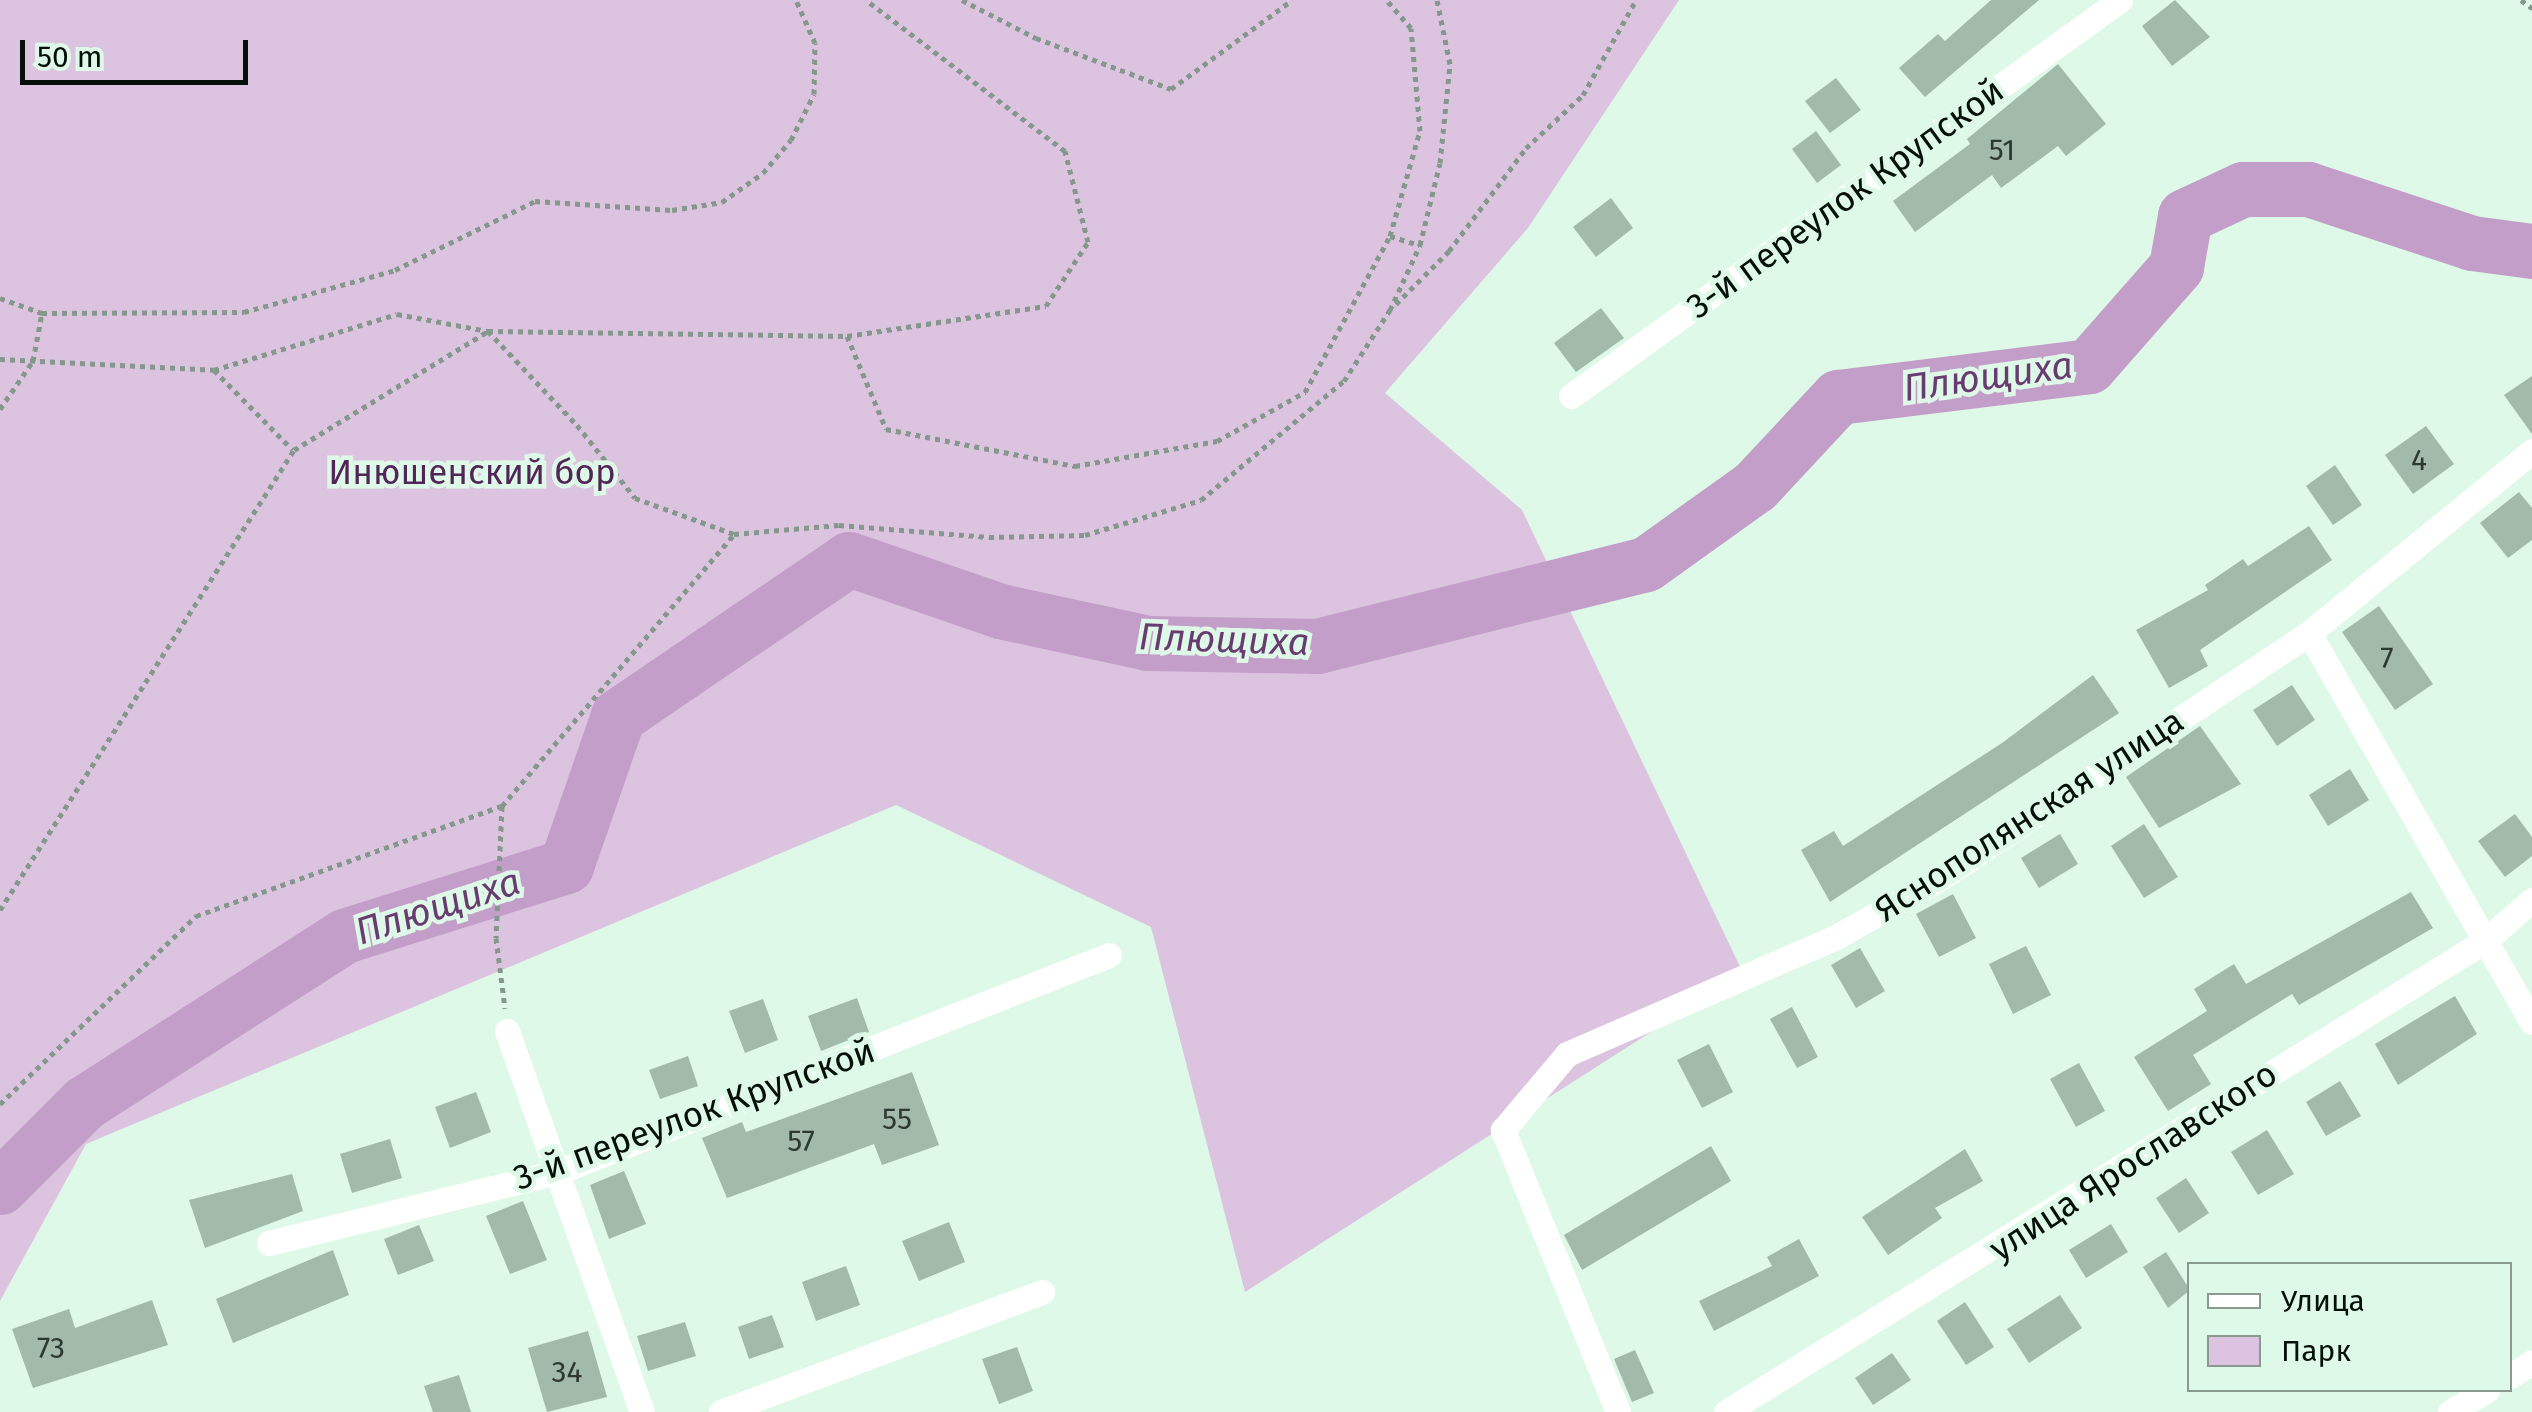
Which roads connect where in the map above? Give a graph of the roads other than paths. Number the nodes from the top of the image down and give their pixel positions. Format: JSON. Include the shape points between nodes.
{"nodes":[{"id":1,"x":2120,"y":0,"type":"edge"},
{"id":2,"x":1570,"y":396,"type":"dead end"},
{"id":3,"x":2532,"y":451,"type":"edge"},
{"id":4,"x":2308,"y":633,"type":"junction"},
{"id":5,"x":2532,"y":900,"type":"edge"},
{"id":6,"x":2486,"y":940,"type":"junction"},
{"id":7,"x":1109,"y":955,"type":"dead end"},
{"id":8,"x":2532,"y":1022,"type":"edge"},
{"id":9,"x":508,"y":1030,"type":"road end"},
{"id":10,"x":558,"y":1172,"type":"junction"},
{"id":11,"x":269,"y":1243,"type":"dead end"},
{"id":12,"x":1042,"y":1292,"type":"dead end"},
{"id":13,"x":2484,"y":1392,"type":"edge"},
{"id":14,"x":642,"y":1412,"type":"edge"},
{"id":15,"x":721,"y":1412,"type":"edge"},
{"id":16,"x":1618,"y":1412,"type":"edge"},
{"id":17,"x":1726,"y":1412,"type":"edge"},
{"id":18,"x":2450,"y":1412,"type":"edge"}],
"edges":[{"from":1,"to":2,"type":"street","name":"3-й переулок Крупской"},
{"from":3,"to":4,"type":"street","name":"Яснополянская улица"},
{"from":4,"to":6,"type":"street"},
{"from":4,"to":16,"type":"street","name":"Яснополянская улица","via":[[1836,937],[1567,1054],[1503,1130]]},
{"from":5,"to":6,"type":"street","name":"улица Ярославского"},
{"from":6,"to":8,"type":"street"},
{"from":6,"to":17,"type":"street","name":"улица Ярославского"},
{"from":7,"to":10,"type":"street","name":"3-й переулок Крупской"},
{"from":9,"to":10,"type":"street"},
{"from":10,"to":11,"type":"street","name":"3-й переулок Крупской"},
{"from":10,"to":14,"type":"street"},
{"from":12,"to":15,"type":"street"},
{"from":13,"to":18,"type":"street"}]}
